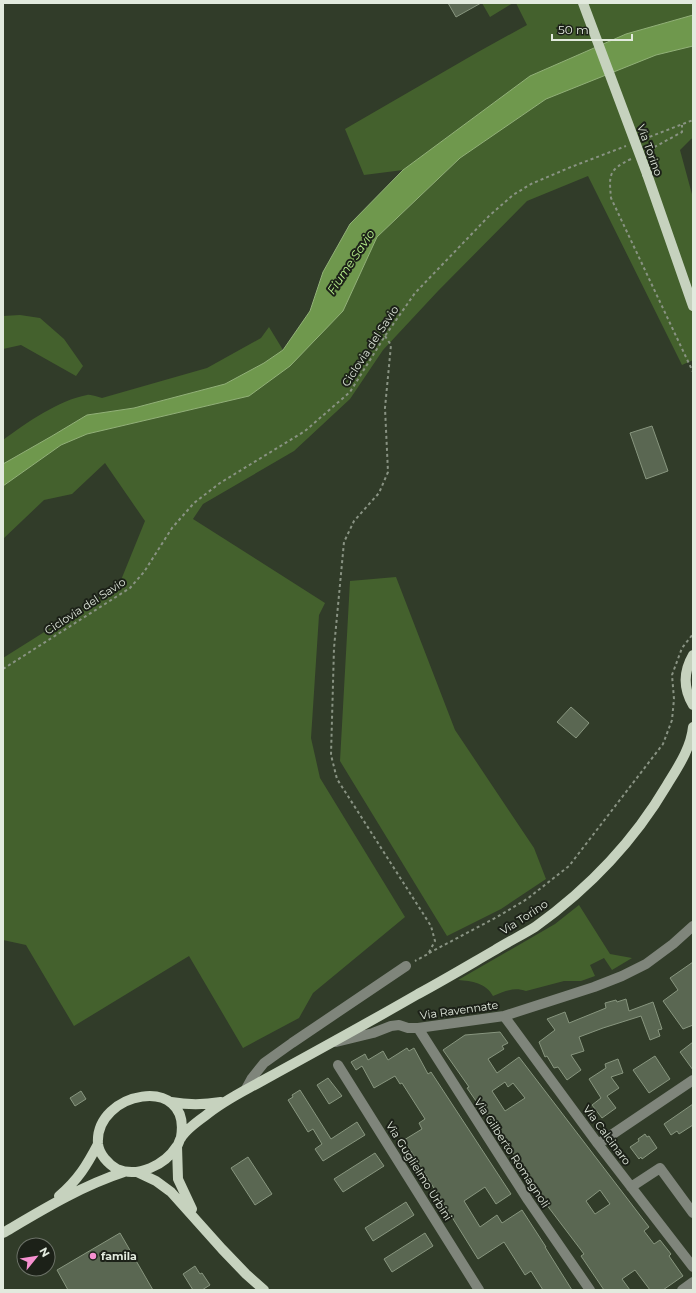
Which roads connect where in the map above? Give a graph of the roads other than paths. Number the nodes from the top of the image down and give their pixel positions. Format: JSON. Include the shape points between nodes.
{"nodes":[{"id":1,"x":583,"y":3,"type":"edge"},
{"id":2,"x":693,"y":306,"type":"edge"},
{"id":3,"x":693,"y":655,"type":"edge"},
{"id":4,"x":693,"y":705,"type":"edge"},
{"id":5,"x":693,"y":711,"type":"edge"},
{"id":6,"x":693,"y":727,"type":"edge"},
{"id":7,"x":693,"y":748,"type":"edge"},
{"id":8,"x":684,"y":757,"type":"junction"},
{"id":9,"x":693,"y":926,"type":"edge"},
{"id":10,"x":406,"y":966,"type":"road end"},
{"id":11,"x":504,"y":1016,"type":"junction"},
{"id":12,"x":418,"y":1028,"type":"junction"},
{"id":13,"x":330,"y":1043,"type":"junction"},
{"id":14,"x":338,"y":1065,"type":"dead end"},
{"id":15,"x":693,"y":1080,"type":"edge"},
{"id":16,"x":246,"y":1089,"type":"junction"},
{"id":17,"x":171,"y":1102,"type":"junction"},
{"id":18,"x":223,"y":1102,"type":"junction"},
{"id":19,"x":179,"y":1142,"type":"junction"},
{"id":20,"x":98,"y":1144,"type":"junction"},
{"id":21,"x":598,"y":1144,"type":"junction"},
{"id":22,"x":124,"y":1172,"type":"junction"},
{"id":23,"x":136,"y":1172,"type":"junction"},
{"id":24,"x":631,"y":1187,"type":"junction"},
{"id":25,"x":45,"y":1208,"type":"junction"},
{"id":26,"x":693,"y":1213,"type":"edge"},
{"id":27,"x":199,"y":1223,"type":"junction"},
{"id":28,"x":3,"y":1233,"type":"edge"},
{"id":29,"x":693,"y":1267,"type":"edge"},
{"id":30,"x":693,"y":1282,"type":"edge"},
{"id":31,"x":264,"y":1290,"type":"edge"},
{"id":32,"x":479,"y":1290,"type":"edge"},
{"id":33,"x":590,"y":1290,"type":"edge"},
{"id":34,"x":682,"y":1290,"type":"edge"}],
"edges":[{"from":1,"to":2,"type":"main road","name":"Via Torino","bridge":true},
{"from":3,"to":4,"type":"main road","via":[[685,673],[687,695]]},
{"from":4,"to":5,"type":"main road"},
{"from":6,"to":8,"type":"main road","name":"Via Torino"},
{"from":7,"to":8,"type":"main road","name":"Via Torino"},
{"from":8,"to":13,"type":"main road","name":"Via Torino","via":[[652,810],[619,852],[561,907],[533,928]]},
{"from":9,"to":11,"type":"street","name":"Via Ravennate","via":[[646,964],[622,976]]},
{"from":10,"to":16,"type":"street","via":[[264,1063]]},
{"from":11,"to":12,"type":"street","name":"Via Ravennate"},
{"from":11,"to":21,"type":"street","name":"Via Calcinaro"},
{"from":12,"to":13,"type":"street","name":"Via Ravennate","via":[[391,1026]]},
{"from":12,"to":33,"type":"street","name":"Via Gilberto Romagnoli","via":[[528,1200]]},
{"from":13,"to":16,"type":"main road","name":"Via Ravennate"},
{"from":14,"to":32,"type":"street","name":"Via Guglielmo Urbini"},
{"from":15,"to":21,"type":"street"},
{"from":16,"to":18,"type":"main road","name":"Via Ravennate"},
{"from":17,"to":18,"type":"main road","name":"Via Ravennate","via":[[200,1105]]},
{"from":17,"to":19,"type":"main road","via":[[181,1117],[183,1127]]},
{"from":17,"to":20,"type":"main road","via":[[149,1095],[127,1100],[106,1118],[100,1130]]},
{"from":18,"to":19,"type":"main road","name":"Via Ravennate","via":[[203,1117]]},
{"from":19,"to":23,"type":"main road","via":[[152,1168]]},
{"from":19,"to":27,"type":"main road","via":[[178,1179]]},
{"from":20,"to":22,"type":"main road","via":[[106,1161]]},
{"from":20,"to":25,"type":"main road","via":[[71,1186]]},
{"from":21,"to":24,"type":"street","name":"Via Calcinaro"},
{"from":22,"to":23,"type":"main road"},
{"from":22,"to":25,"type":"main road","via":[[87,1186]]},
{"from":23,"to":27,"type":"main road","via":[[156,1181],[171,1192]]},
{"from":24,"to":26,"type":"street","via":[[660,1168]]},
{"from":24,"to":29,"type":"street","name":"Via Calcinaro"},
{"from":25,"to":28,"type":"main road"},
{"from":27,"to":31,"type":"main road"},
{"from":30,"to":34,"type":"street"}]}
